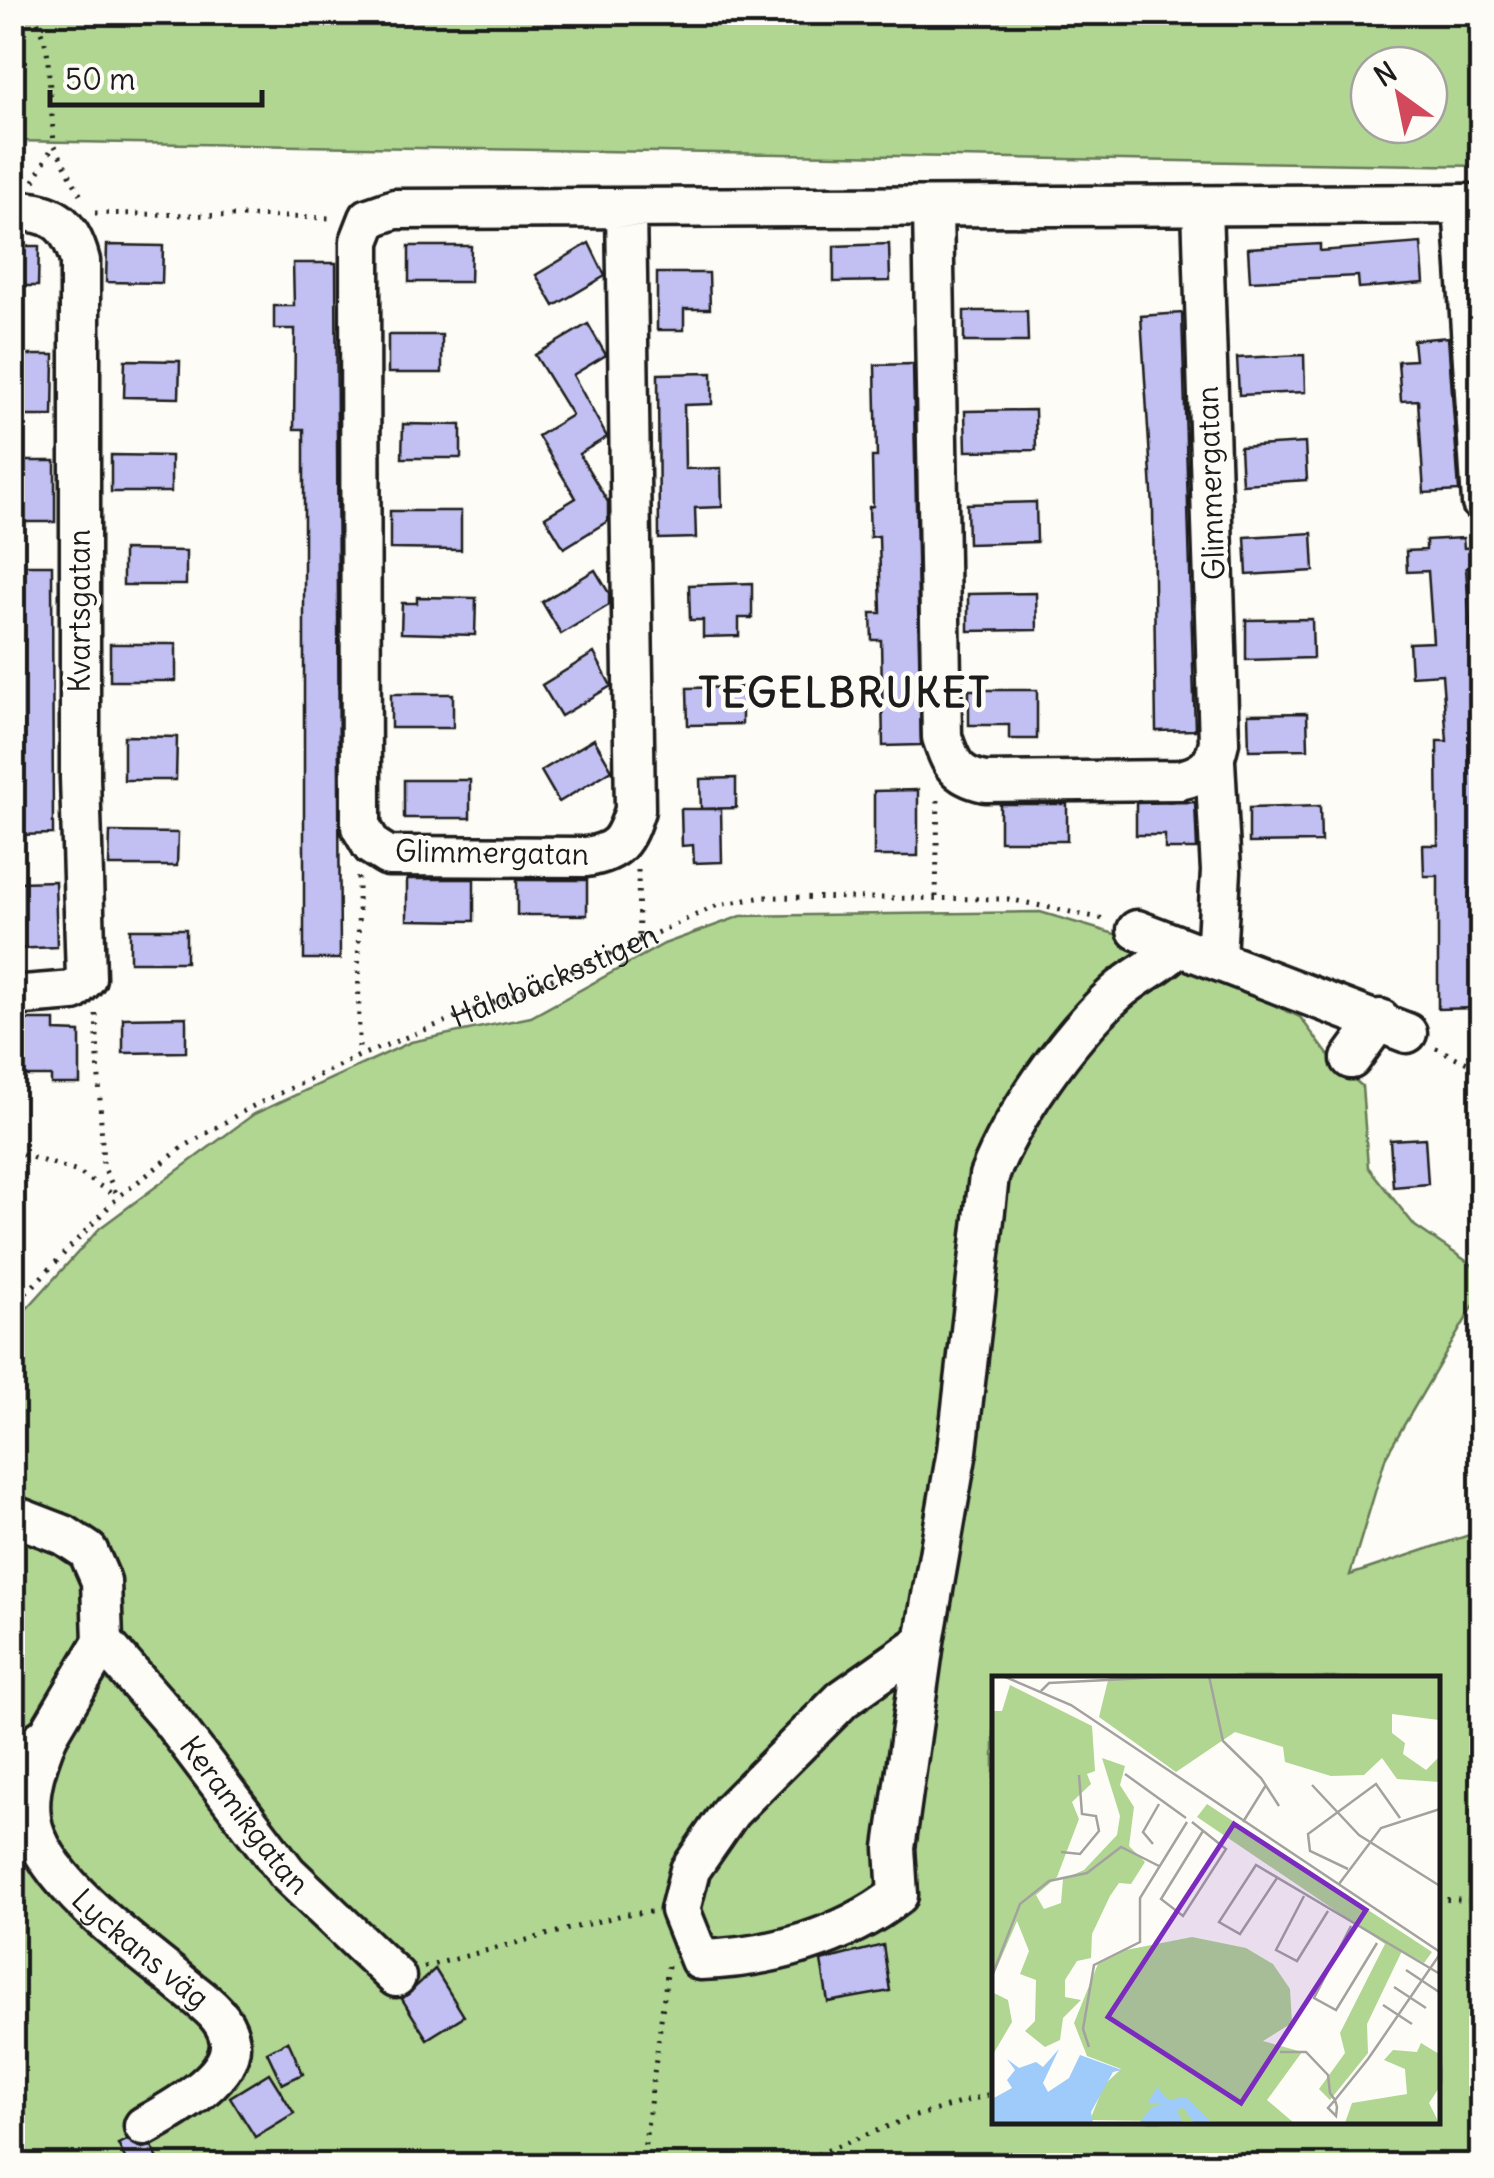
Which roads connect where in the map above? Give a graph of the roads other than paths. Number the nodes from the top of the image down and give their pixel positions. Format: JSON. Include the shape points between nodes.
{"nodes":[{"id":1,"x":1472,"y":204,"type":"edge"},
{"id":2,"x":1202,"y":206,"type":"junction"},
{"id":3,"x":933,"y":207,"type":"junction"},
{"id":4,"x":626,"y":208,"type":"junction"},
{"id":5,"x":12,"y":211,"type":"edge"},
{"id":6,"x":1482,"y":502,"type":"edge"},
{"id":7,"x":1215,"y":760,"type":"junction"},
{"id":8,"x":1137,"y":930,"type":"road end"},
{"id":9,"x":1178,"y":947,"type":"junction"},
{"id":10,"x":1216,"y":957,"type":"junction"},
{"id":11,"x":12,"y":996,"type":"edge"},
{"id":12,"x":1351,"y":1059,"type":"dead end"},
{"id":13,"x":12,"y":1515,"type":"edge"},
{"id":14,"x":104,"y":1642,"type":"junction"},
{"id":15,"x":924,"y":1642,"type":"junction"},
{"id":16,"x":48,"y":1736,"type":"junction"},
{"id":17,"x":12,"y":1760,"type":"edge"},
{"id":18,"x":396,"y":1977,"type":"road end"},
{"id":19,"x":144,"y":2126,"type":"dead end"}],
"edges":[{"from":1,"to":2,"type":"street"},
{"from":1,"to":6,"type":"street"},
{"from":2,"to":3,"type":"street"},
{"from":2,"to":7,"type":"street","name":"Glimmergatan"},
{"from":3,"to":4,"type":"street"},
{"from":3,"to":7,"type":"street","via":[[942,737],[952,767],[985,782],[1179,780],[1200,776]]},
{"from":4,"to":4,"type":"street","name":"Glimmergatan","via":[[395,208],[369,218],[360,240],[361,807],[372,846],[388,856],[586,857],[610,853],[624,842],[635,810]]},
{"from":5,"to":11,"type":"street","name":"Kvartsgatan","via":[[52,214],[74,236],[80,261],[86,978],[73,991]]},
{"from":7,"to":10,"type":"street","name":"Glimmergatan","via":[[1221,871]]},
{"from":8,"to":9,"type":"street"},
{"from":9,"to":10,"type":"street"},
{"from":9,"to":15,"type":"street","via":[[1118,991],[1004,1136],[990,1176],[958,1451]]},
{"from":10,"to":12,"type":"street","via":[[1394,1026]]},
{"from":13,"to":14,"type":"street","via":[[88,1551],[100,1581]]},
{"from":14,"to":16,"type":"street"},
{"from":14,"to":18,"type":"street","name":"Keramikgatan","via":[[286,1873]]},
{"from":15,"to":15,"type":"street","via":[[894,1848],[898,1895],[866,1920],[830,1935],[700,1960],[680,1910],[690,1870],[731,1811],[843,1699]]},
{"from":16,"to":17,"type":"street"},
{"from":16,"to":19,"type":"street","name":"Lyckans väg","via":[[34,1771],[31,1817],[41,1848],[68,1884],[219,2016],[231,2040],[226,2062],[190,2101]]}]}
